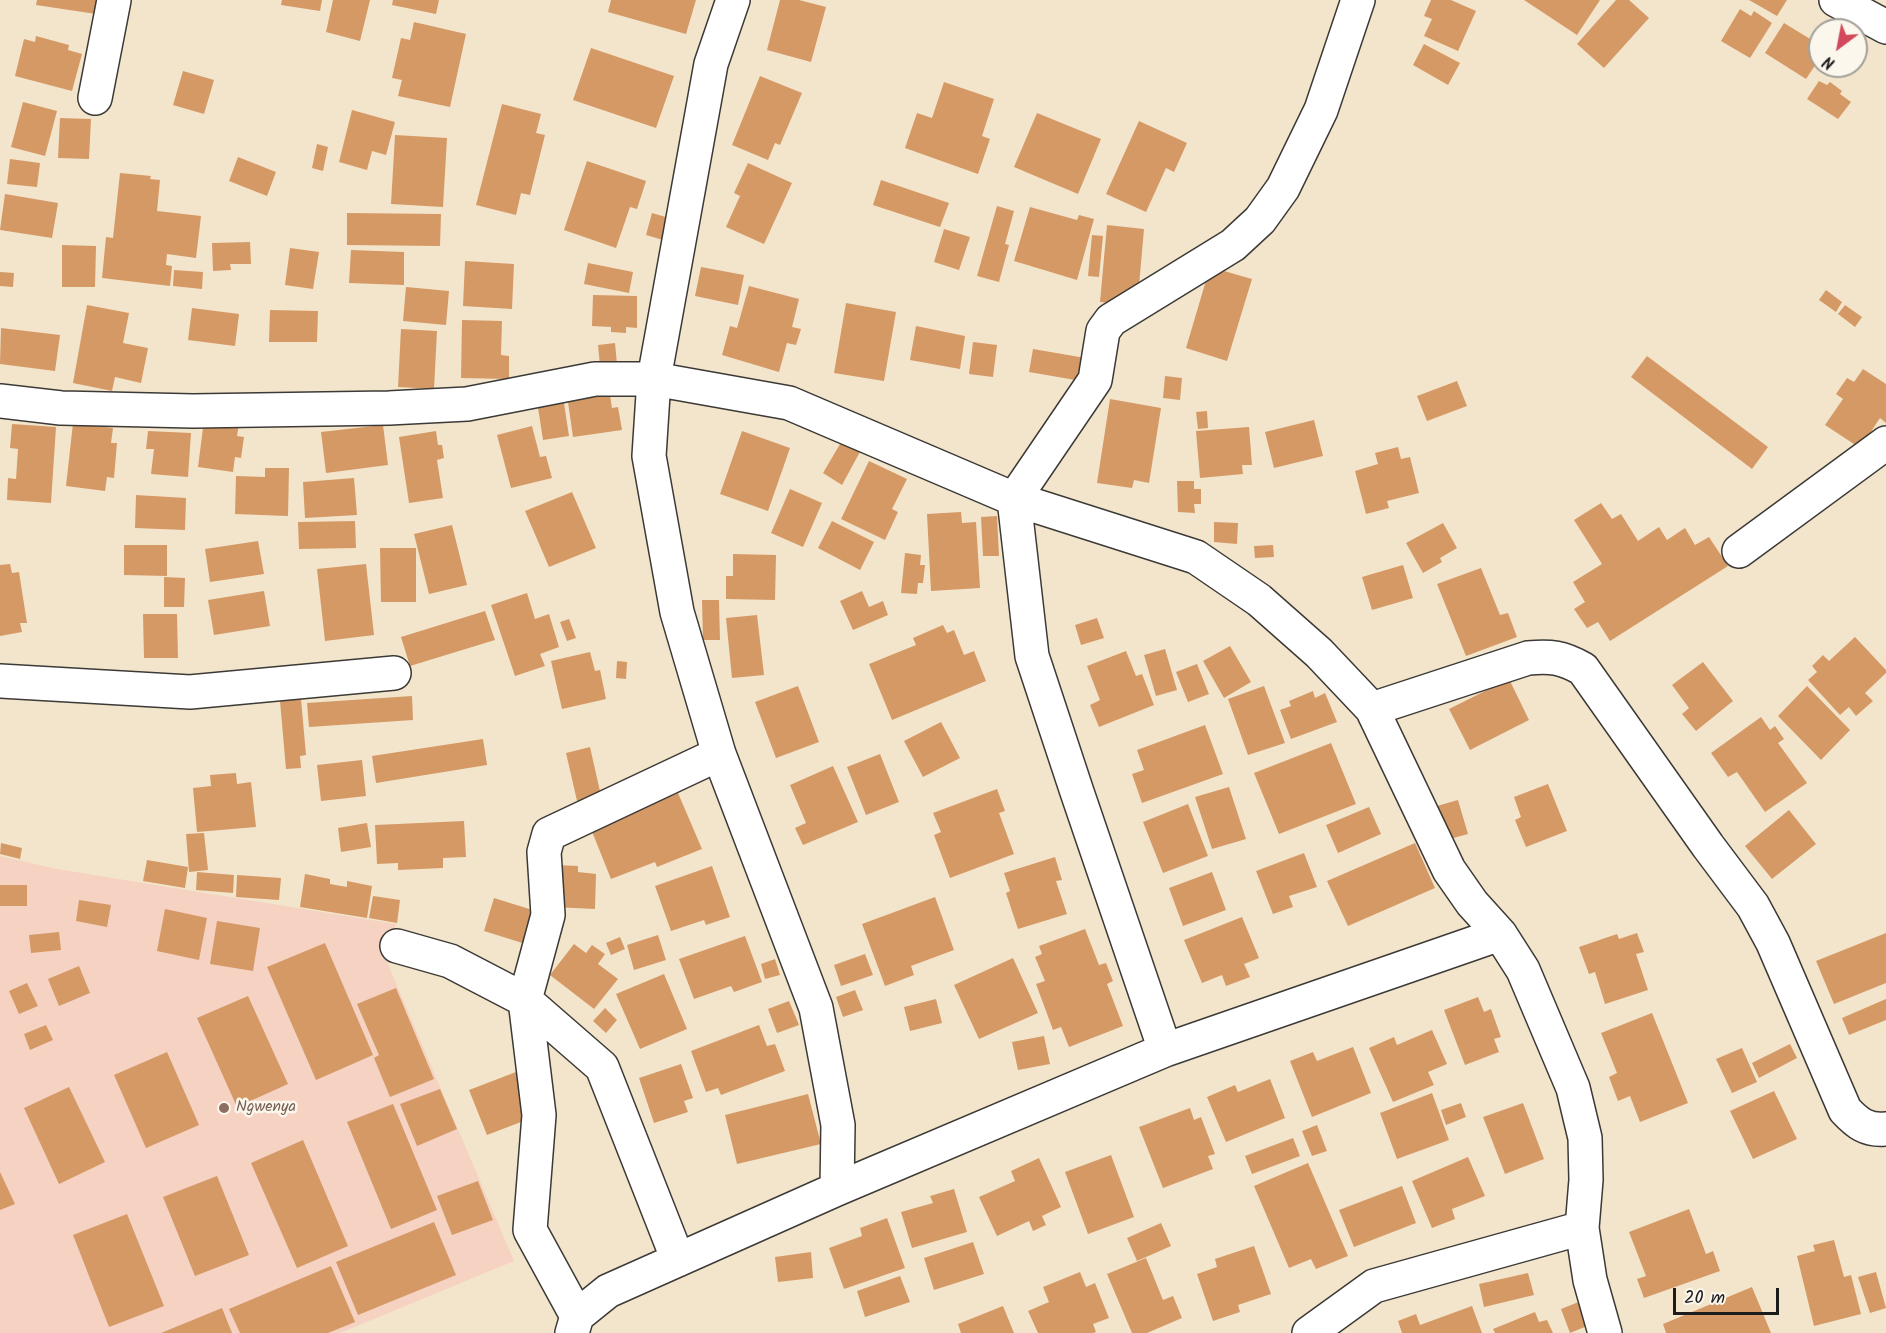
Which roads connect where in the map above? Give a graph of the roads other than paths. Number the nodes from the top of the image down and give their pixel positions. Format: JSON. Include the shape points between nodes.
{"nodes":[{"id":1,"x":114,"y":0,"type":"edge"},
{"id":2,"x":733,"y":0,"type":"edge"},
{"id":3,"x":1358,"y":0,"type":"edge"},
{"id":4,"x":1836,"y":0,"type":"edge"},
{"id":5,"x":1886,"y":27,"type":"edge"},
{"id":6,"x":95,"y":98,"type":"dead end"},
{"id":7,"x":654,"y":379,"type":"junction"},
{"id":8,"x":0,"y":401,"type":"edge"},
{"id":9,"x":1886,"y":443,"type":"edge"},
{"id":10,"x":1014,"y":499,"type":"junction"},
{"id":11,"x":1739,"y":551,"type":"dead end"},
{"id":12,"x":394,"y":673,"type":"dead end"},
{"id":13,"x":0,"y":681,"type":"edge"},
{"id":14,"x":1372,"y":709,"type":"junction"},
{"id":15,"x":719,"y":754,"type":"junction"},
{"id":16,"x":1500,"y":934,"type":"junction"},
{"id":17,"x":397,"y":946,"type":"dead end"},
{"id":18,"x":525,"y":1000,"type":"junction"},
{"id":19,"x":1165,"y":1050,"type":"junction"},
{"id":20,"x":1886,"y":1129,"type":"edge"},
{"id":21,"x":837,"y":1189,"type":"junction"},
{"id":22,"x":1582,"y":1228,"type":"junction"},
{"id":23,"x":678,"y":1260,"type":"junction"},
{"id":24,"x":574,"y":1325,"type":"edge"},
{"id":25,"x":1309,"y":1333,"type":"edge"},
{"id":26,"x":1605,"y":1333,"type":"edge"}],
"edges":[{"from":1,"to":6,"type":"street"},
{"from":2,"to":7,"type":"street","via":[[711,64]]},
{"from":3,"to":10,"type":"street","via":[[1321,110],[1282,188],[1260,220],[1233,245],[1111,320],[1103,331],[1095,380]]},
{"from":4,"to":5,"type":"street"},
{"from":7,"to":8,"type":"street","via":[[595,379],[467,404],[389,408],[193,411],[61,408]]},
{"from":7,"to":10,"type":"street","via":[[789,403]]},
{"from":7,"to":15,"type":"street","via":[[649,456],[677,612]]},
{"from":9,"to":11,"type":"street"},
{"from":10,"to":14,"type":"street","via":[[1196,557],[1258,600],[1319,653]]},
{"from":10,"to":19,"type":"street","via":[[1032,656]]},
{"from":12,"to":13,"type":"street","via":[[190,692]]},
{"from":14,"to":16,"type":"street","via":[[1449,870]]},
{"from":14,"to":20,"type":"street","via":[[1528,658],[1565,659],[1583,669],[1754,906],[1845,1110],[1859,1125]]},
{"from":15,"to":18,"type":"street","via":[[549,834],[544,852],[548,915]]},
{"from":15,"to":21,"type":"street","via":[[816,1008],[838,1125]]},
{"from":16,"to":19,"type":"street"},
{"from":16,"to":22,"type":"street","via":[[1523,970],[1573,1088],[1585,1138]]},
{"from":17,"to":18,"type":"street","via":[[450,961]]},
{"from":18,"to":23,"type":"street","via":[[602,1067]]},
{"from":18,"to":24,"type":"street","via":[[539,1115],[530,1230]]},
{"from":19,"to":21,"type":"street"},
{"from":21,"to":23,"type":"street"},
{"from":22,"to":25,"type":"street","via":[[1374,1286]]},
{"from":22,"to":26,"type":"street","via":[[1590,1280]]},
{"from":23,"to":24,"type":"street","via":[[608,1291]]}]}
